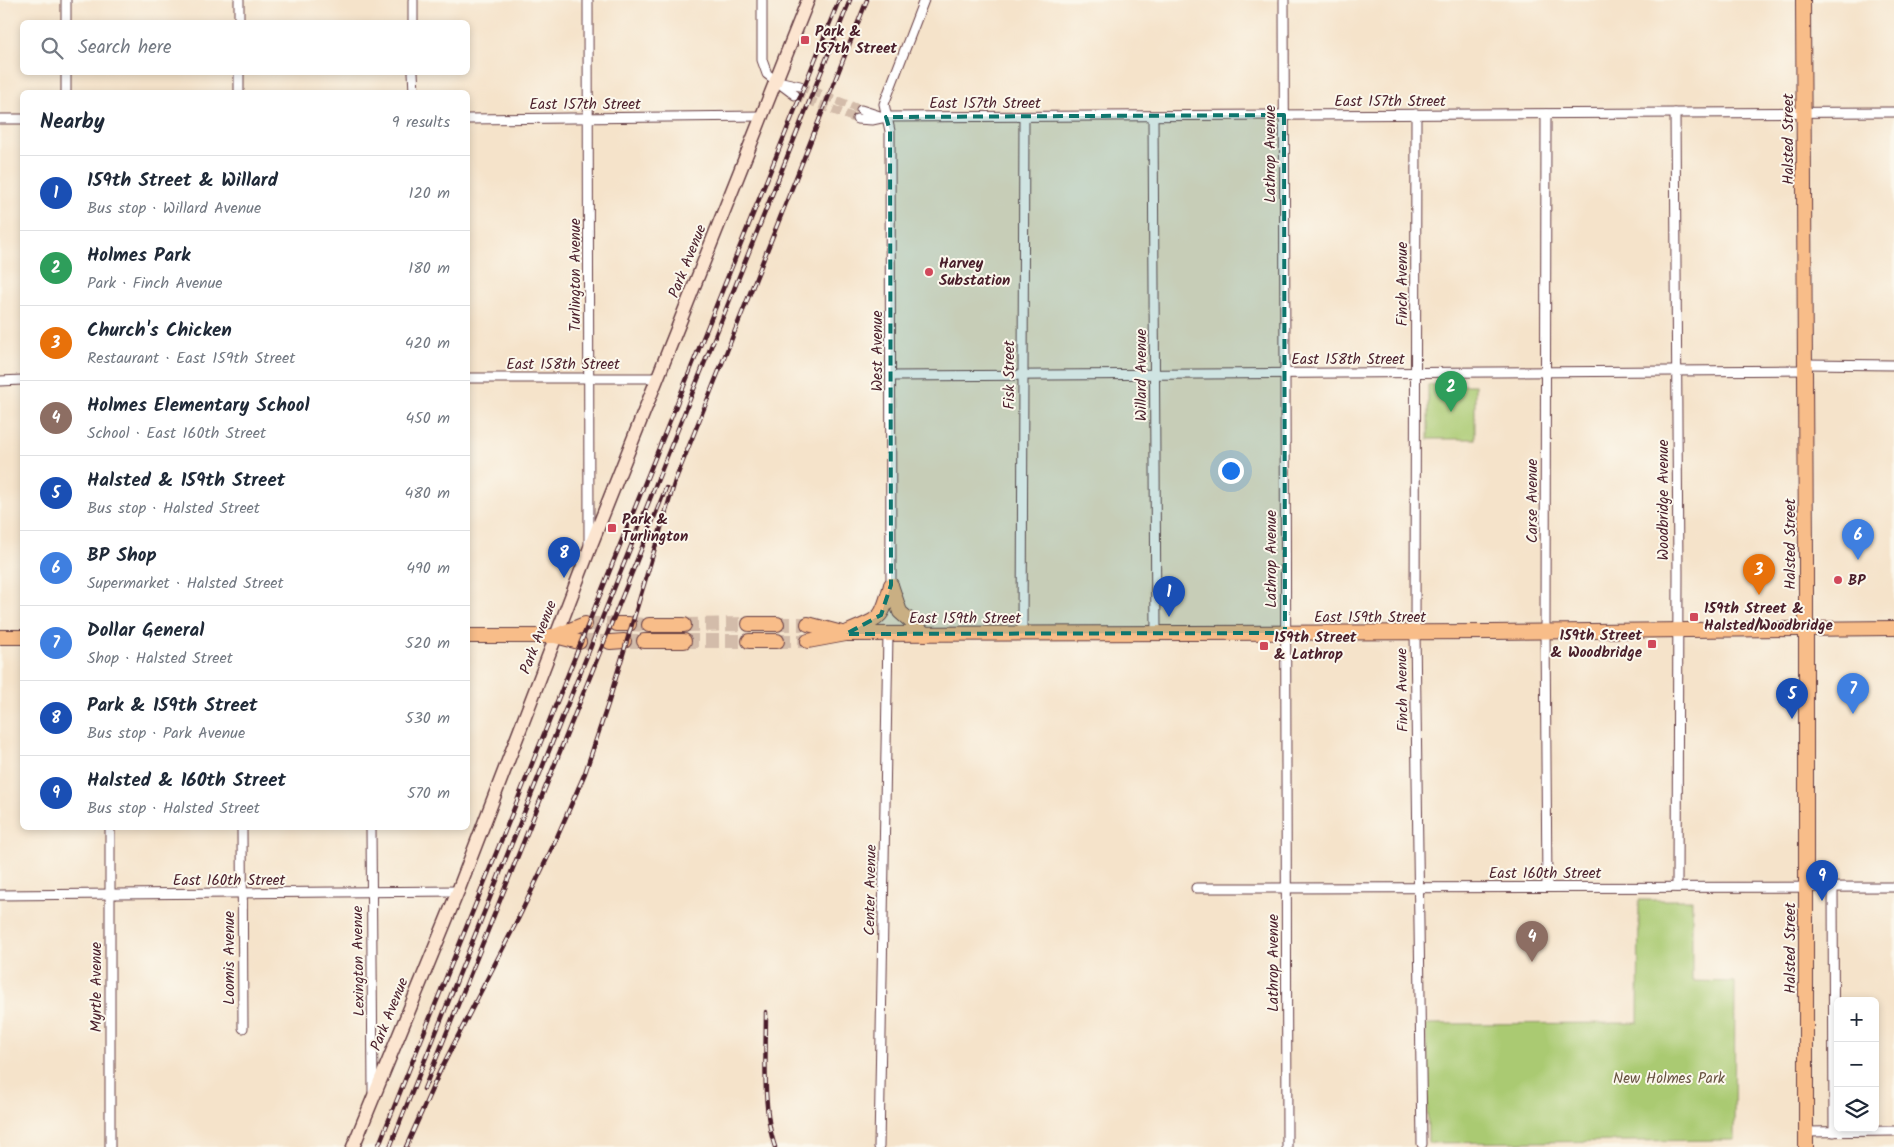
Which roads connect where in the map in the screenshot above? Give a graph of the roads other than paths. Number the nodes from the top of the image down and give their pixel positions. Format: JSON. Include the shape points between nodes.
{"nodes":[{"id":1,"x":66,"y":0,"type":"edge"},
{"id":2,"x":239,"y":0,"type":"edge"},
{"id":3,"x":413,"y":0,"type":"edge"},
{"id":4,"x":588,"y":0,"type":"edge"},
{"id":5,"x":762,"y":0,"type":"edge"},
{"id":6,"x":808,"y":0,"type":"edge"},
{"id":7,"x":924,"y":0,"type":"edge"},
{"id":8,"x":1284,"y":0,"type":"edge"},
{"id":9,"x":1803,"y":0,"type":"edge"},
{"id":10,"x":66,"y":20,"type":"edge"},
{"id":11,"x":239,"y":20,"type":"edge"},
{"id":12,"x":413,"y":20,"type":"edge"},
{"id":13,"x":66,"y":75,"type":"edge"},
{"id":14,"x":239,"y":75,"type":"edge"},
{"id":15,"x":414,"y":75,"type":"edge"},
{"id":16,"x":776,"y":80,"type":"junction"},
{"id":17,"x":800,"y":86,"type":"tunnel mouth"},
{"id":18,"x":66,"y":90,"type":"edge"},
{"id":19,"x":239,"y":90,"type":"edge"},
{"id":20,"x":414,"y":90,"type":"edge"},
{"id":21,"x":795,"y":95,"type":"tunnel mouth"},
{"id":22,"x":861,"y":110,"type":"tunnel mouth"},
{"id":23,"x":1804,"y":111,"type":"junction"},
{"id":24,"x":1894,"y":112,"type":"edge"},
{"id":25,"x":1675,"y":113,"type":"junction"},
{"id":26,"x":1416,"y":114,"type":"junction"},
{"id":27,"x":1546,"y":114,"type":"junction"},
{"id":28,"x":1284,"y":115,"type":"junction"},
{"id":29,"x":762,"y":116,"type":"junction"},
{"id":30,"x":886,"y":117,"type":"junction"},
{"id":31,"x":1024,"y":117,"type":"junction"},
{"id":32,"x":1153,"y":117,"type":"junction"},
{"id":33,"x":0,"y":118,"type":"edge"},
{"id":34,"x":20,"y":118,"type":"edge"},
{"id":35,"x":470,"y":118,"type":"edge"},
{"id":36,"x":588,"y":118,"type":"junction"},
{"id":37,"x":857,"y":119,"type":"tunnel mouth"},
{"id":38,"x":1894,"y":365,"type":"edge"},
{"id":39,"x":1806,"y":367,"type":"junction"},
{"id":40,"x":1676,"y":370,"type":"junction"},
{"id":41,"x":1546,"y":371,"type":"junction"},
{"id":42,"x":1416,"y":372,"type":"junction"},
{"id":43,"x":1285,"y":373,"type":"junction"},
{"id":44,"x":1154,"y":374,"type":"junction"},
{"id":45,"x":1023,"y":375,"type":"junction"},
{"id":46,"x":891,"y":376,"type":"junction"},
{"id":47,"x":589,"y":377,"type":"junction"},
{"id":48,"x":470,"y":378,"type":"edge"},
{"id":49,"x":658,"y":378,"type":"junction"},
{"id":50,"x":0,"y":380,"type":"edge"},
{"id":51,"x":20,"y":380,"type":"edge"},
{"id":52,"x":589,"y":550,"type":"junction"},
{"id":53,"x":891,"y":585,"type":"junction"},
{"id":54,"x":585,"y":624,"type":"tunnel mouth"},
{"id":55,"x":749,"y":624,"type":"tunnel mouth"},
{"id":56,"x":777,"y":624,"type":"tunnel mouth"},
{"id":57,"x":808,"y":624,"type":"tunnel mouth"},
{"id":58,"x":649,"y":625,"type":"tunnel mouth"},
{"id":59,"x":684,"y":625,"type":"tunnel mouth"},
{"id":60,"x":1806,"y":628,"type":"junction"},
{"id":61,"x":1894,"y":628,"type":"edge"},
{"id":62,"x":1677,"y":630,"type":"junction"},
{"id":63,"x":1545,"y":632,"type":"junction"},
{"id":64,"x":1286,"y":633,"type":"junction"},
{"id":65,"x":1415,"y":633,"type":"junction"},
{"id":66,"x":846,"y":634,"type":"junction"},
{"id":67,"x":888,"y":634,"type":"junction"},
{"id":68,"x":925,"y":634,"type":"junction"},
{"id":69,"x":1022,"y":634,"type":"junction"},
{"id":70,"x":1156,"y":634,"type":"junction"},
{"id":71,"x":470,"y":636,"type":"edge"},
{"id":72,"x":556,"y":636,"type":"junction"},
{"id":73,"x":0,"y":637,"type":"edge"},
{"id":74,"x":20,"y":637,"type":"edge"},
{"id":75,"x":684,"y":641,"type":"tunnel mouth"},
{"id":76,"x":749,"y":641,"type":"tunnel mouth"},
{"id":77,"x":777,"y":641,"type":"tunnel mouth"},
{"id":78,"x":808,"y":641,"type":"tunnel mouth"},
{"id":79,"x":579,"y":642,"type":"tunnel mouth"},
{"id":80,"x":644,"y":642,"type":"tunnel mouth"},
{"id":81,"x":110,"y":830,"type":"edge"},
{"id":82,"x":242,"y":830,"type":"edge"},
{"id":83,"x":371,"y":830,"type":"edge"},
{"id":84,"x":1418,"y":887,"type":"junction"},
{"id":85,"x":1547,"y":887,"type":"junction"},
{"id":86,"x":1677,"y":887,"type":"junction"},
{"id":87,"x":1806,"y":887,"type":"junction"},
{"id":88,"x":1833,"y":887,"type":"junction"},
{"id":89,"x":1894,"y":887,"type":"edge"},
{"id":90,"x":1196,"y":888,"type":"dead end"},
{"id":91,"x":1287,"y":888,"type":"junction"},
{"id":92,"x":458,"y":891,"type":"junction"},
{"id":93,"x":243,"y":893,"type":"junction"},
{"id":94,"x":370,"y":893,"type":"junction"},
{"id":95,"x":110,"y":894,"type":"junction"},
{"id":96,"x":0,"y":895,"type":"edge"},
{"id":97,"x":243,"y":1028,"type":"dead end"},
{"id":98,"x":373,"y":1095,"type":"junction"},
{"id":99,"x":1879,"y":1131,"type":"edge"},
{"id":100,"x":1894,"y":1131,"type":"edge"},
{"id":101,"x":1806,"y":1132,"type":"junction"},
{"id":102,"x":1834,"y":1132,"type":"joint"},
{"id":103,"x":354,"y":1143,"type":"edge"},
{"id":104,"x":1422,"y":1144,"type":"dead end"},
{"id":105,"x":879,"y":1146,"type":"edge"},
{"id":106,"x":110,"y":1147,"type":"edge"},
{"id":107,"x":1287,"y":1147,"type":"edge"},
{"id":108,"x":1806,"y":1147,"type":"edge"}],
"edges":[{"from":1,"to":10,"type":"street"},
{"from":2,"to":11,"type":"street"},
{"from":3,"to":12,"type":"street"},
{"from":4,"to":36,"type":"street","name":"Turlington Avenue"},
{"from":5,"to":16,"type":"street","via":[[762,60],[767,74]]},
{"from":6,"to":16,"type":"street","name":"Park Avenue"},
{"from":7,"to":30,"type":"street","name":"West Avenue","via":[[884,104]]},
{"from":8,"to":28,"type":"street","name":"Lathrop Avenue"},
{"from":9,"to":23,"type":"main road","name":"Halsted Street"},
{"from":13,"to":18,"type":"street"},
{"from":14,"to":19,"type":"street"},
{"from":15,"to":20,"type":"street"},
{"from":16,"to":17,"type":"street"},
{"from":16,"to":21,"type":"street"},
{"from":16,"to":29,"type":"street","name":"Park Avenue"},
{"from":22,"to":30,"type":"street","name":"East 157th Street"},
{"from":23,"to":24,"type":"street","name":"East 157th Street"},
{"from":23,"to":25,"type":"street","name":"East 157th Street"},
{"from":23,"to":39,"type":"main road","name":"Halsted Street"},
{"from":25,"to":27,"type":"street","name":"East 157th Street"},
{"from":25,"to":40,"type":"street","name":"Woodbridge Avenue"},
{"from":26,"to":27,"type":"street","name":"East 157th Street"},
{"from":26,"to":28,"type":"street","name":"East 157th Street"},
{"from":26,"to":42,"type":"street","name":"Finch Avenue"},
{"from":27,"to":41,"type":"street","name":"Carse Avenue"},
{"from":28,"to":32,"type":"street","name":"East 157th Street"},
{"from":28,"to":43,"type":"street","name":"Lathrop Avenue"},
{"from":29,"to":36,"type":"street","name":"East 157th Street"},
{"from":29,"to":49,"type":"street","name":"Park Avenue"},
{"from":30,"to":31,"type":"street","name":"East 157th Street"},
{"from":30,"to":37,"type":"street","name":"East 157th Street"},
{"from":30,"to":46,"type":"street","name":"West Avenue","via":[[890,131]]},
{"from":31,"to":32,"type":"street","name":"East 157th Street"},
{"from":31,"to":45,"type":"street","name":"Fisk Street"},
{"from":32,"to":44,"type":"street","name":"Willard Avenue"},
{"from":33,"to":34,"type":"street"},
{"from":35,"to":36,"type":"street","name":"East 157th Street"},
{"from":36,"to":47,"type":"street","name":"Turlington Avenue"},
{"from":38,"to":39,"type":"street","name":"East 158th Street"},
{"from":39,"to":40,"type":"street","name":"East 158th Street"},
{"from":39,"to":60,"type":"main road","name":"Halsted Street"},
{"from":40,"to":41,"type":"street","name":"East 158th Street"},
{"from":40,"to":62,"type":"street","name":"Woodbridge Avenue"},
{"from":41,"to":42,"type":"street","name":"East 158th Street"},
{"from":41,"to":63,"type":"street","name":"Carse Avenue"},
{"from":42,"to":43,"type":"street","name":"East 158th Street"},
{"from":42,"to":65,"type":"street","name":"Finch Avenue"},
{"from":43,"to":44,"type":"street","name":"East 158th Street"},
{"from":43,"to":64,"type":"street","name":"Lathrop Avenue"},
{"from":44,"to":45,"type":"street","name":"East 158th Street"},
{"from":44,"to":70,"type":"street","name":"Willard Avenue"},
{"from":45,"to":46,"type":"street","name":"East 158th Street"},
{"from":45,"to":69,"type":"street","name":"Fisk Street"},
{"from":46,"to":53,"type":"street","name":"West Avenue"},
{"from":47,"to":48,"type":"street","name":"East 158th Street"},
{"from":47,"to":49,"type":"street","name":"East 158th Street"},
{"from":47,"to":52,"type":"street","name":"Turlington Avenue"},
{"from":49,"to":52,"type":"street","name":"Park Avenue"},
{"from":50,"to":51,"type":"street"},
{"from":52,"to":72,"type":"street","name":"Park Avenue"},
{"from":53,"to":66,"type":"main road","via":[[882,615]]},
{"from":53,"to":68,"type":"main road","via":[[900,612]]},
{"from":54,"to":72,"type":"main road"},
{"from":55,"to":56,"type":"main road"},
{"from":57,"to":66,"type":"main road","name":"East 159th Street"},
{"from":58,"to":59,"type":"main road"},
{"from":60,"to":61,"type":"main road","name":"East 159th Street"},
{"from":60,"to":62,"type":"main road","name":"East 159th Street"},
{"from":60,"to":87,"type":"main road","name":"Halsted Street"},
{"from":62,"to":63,"type":"main road","name":"East 159th Street"},
{"from":62,"to":86,"type":"street","name":"Woodbridge Avenue"},
{"from":63,"to":65,"type":"main road","name":"East 159th Street"},
{"from":63,"to":85,"type":"street","name":"Carse Avenue"},
{"from":64,"to":65,"type":"main road","name":"East 159th Street"},
{"from":64,"to":70,"type":"main road","name":"East 159th Street"},
{"from":64,"to":91,"type":"street","name":"Lathrop Avenue"},
{"from":65,"to":84,"type":"street","name":"Finch Avenue"},
{"from":66,"to":67,"type":"main road","name":"East 159th Street"},
{"from":66,"to":78,"type":"main road","name":"East 159th Street"},
{"from":67,"to":68,"type":"main road","name":"East 159th Street"},
{"from":67,"to":105,"type":"street","name":"Center Avenue"},
{"from":68,"to":69,"type":"main road","name":"East 159th Street"},
{"from":69,"to":70,"type":"main road","name":"East 159th Street"},
{"from":71,"to":72,"type":"main road"},
{"from":72,"to":79,"type":"main road"},
{"from":72,"to":92,"type":"street","name":"Park Avenue"},
{"from":73,"to":74,"type":"main road"},
{"from":75,"to":80,"type":"main road"},
{"from":76,"to":77,"type":"main road"},
{"from":81,"to":95,"type":"street","name":"Myrtle Avenue"},
{"from":82,"to":93,"type":"street","name":"Loomis Avenue"},
{"from":83,"to":94,"type":"street","name":"Lexington Avenue"},
{"from":84,"to":85,"type":"street","name":"East 160th Street"},
{"from":84,"to":91,"type":"street","name":"East 160th Street"},
{"from":84,"to":104,"type":"street","name":"Finch Avenue"},
{"from":85,"to":86,"type":"street","name":"East 160th Street"},
{"from":86,"to":87,"type":"street","name":"East 160th Street"},
{"from":87,"to":88,"type":"street","name":"East 160th Street"},
{"from":87,"to":101,"type":"main road","name":"Halsted Street"},
{"from":88,"to":89,"type":"street","name":"East 160th Street"},
{"from":88,"to":102,"type":"street"},
{"from":90,"to":91,"type":"street","name":"East 160th Street"},
{"from":91,"to":107,"type":"street","name":"Lathrop Avenue"},
{"from":92,"to":94,"type":"street","name":"East 160th Street"},
{"from":92,"to":98,"type":"street","name":"Park Avenue"},
{"from":93,"to":94,"type":"street","name":"East 160th Street"},
{"from":93,"to":95,"type":"street","name":"East 160th Street"},
{"from":93,"to":97,"type":"street","name":"Loomis Avenue"},
{"from":94,"to":98,"type":"street","name":"Lexington Avenue"},
{"from":95,"to":96,"type":"street","name":"East 160th Street"},
{"from":95,"to":106,"type":"street","name":"Myrtle Avenue"},
{"from":98,"to":103,"type":"street","name":"Park Avenue"},
{"from":99,"to":100,"type":"street"},
{"from":101,"to":102,"type":"street"},
{"from":101,"to":108,"type":"main road","name":"Halsted Street"}]}
